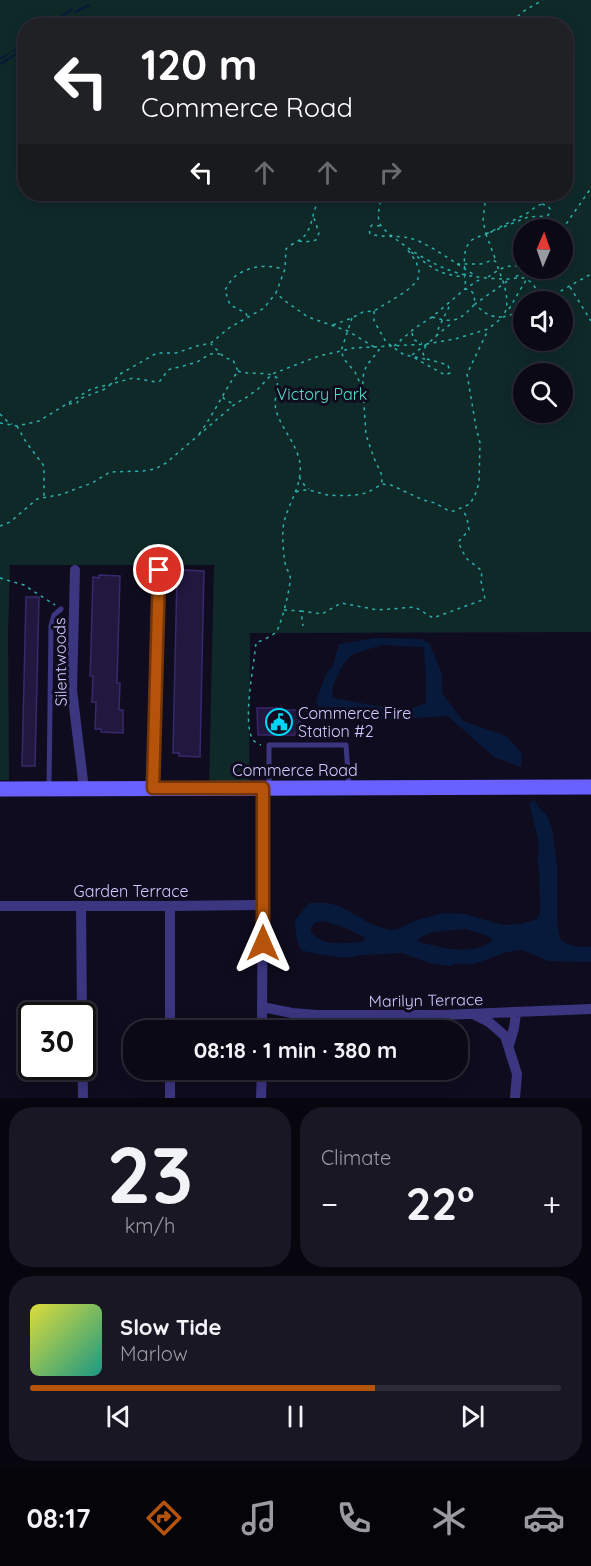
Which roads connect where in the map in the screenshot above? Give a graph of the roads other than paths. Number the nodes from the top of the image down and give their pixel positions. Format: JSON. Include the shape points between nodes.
{"nodes":[{"id":1,"x":75,"y":570,"type":"dead end"},
{"id":2,"x":159,"y":570,"type":"dead end"},
{"id":3,"x":61,"y":609,"type":"road end"},
{"id":4,"x":591,"y":787,"type":"edge"},
{"id":5,"x":153,"y":788,"type":"junction"},
{"id":6,"x":266,"y":788,"type":"junction"},
{"id":7,"x":350,"y":788,"type":"junction"},
{"id":8,"x":0,"y":789,"type":"edge"},
{"id":9,"x":49,"y":789,"type":"junction"},
{"id":10,"x":84,"y":789,"type":"junction"},
{"id":11,"x":263,"y":905,"type":"junction"},
{"id":12,"x":0,"y":906,"type":"edge"},
{"id":13,"x":81,"y":906,"type":"junction"},
{"id":14,"x":170,"y":906,"type":"junction"},
{"id":15,"x":82,"y":1002,"type":"edge"},
{"id":16,"x":262,"y":1007,"type":"junction"},
{"id":17,"x":591,"y":1009,"type":"edge"},
{"id":18,"x":516,"y":1013,"type":"junction"},
{"id":19,"x":475,"y":1015,"type":"junction"},
{"id":20,"x":170,"y":1020,"type":"edge"},
{"id":21,"x":262,"y":1020,"type":"edge"},
{"id":22,"x":509,"y":1045,"type":"junction"},
{"id":23,"x":83,"y":1080,"type":"edge"},
{"id":24,"x":170,"y":1080,"type":"edge"},
{"id":25,"x":262,"y":1080,"type":"edge"},
{"id":26,"x":83,"y":1098,"type":"edge"},
{"id":27,"x":170,"y":1098,"type":"edge"},
{"id":28,"x":261,"y":1098,"type":"edge"},
{"id":29,"x":515,"y":1098,"type":"edge"}],
"edges":[{"from":1,"to":10,"type":"street","name":"Silentwoods","via":[[72,690]]},
{"from":2,"to":5,"type":"street"},
{"from":3,"to":9,"type":"lane","via":[[51,626]]},
{"from":4,"to":7,"type":"main road","name":"Commerce Road"},
{"from":5,"to":6,"type":"main road","name":"Commerce Road"},
{"from":5,"to":10,"type":"main road","name":"Commerce Road"},
{"from":6,"to":7,"type":"main road","name":"Commerce Road"},
{"from":6,"to":7,"type":"lane","via":[[268,745],[346,745]]},
{"from":6,"to":11,"type":"street"},
{"from":8,"to":9,"type":"main road","name":"Commerce Road"},
{"from":9,"to":10,"type":"main road","name":"Commerce Road"},
{"from":11,"to":14,"type":"street","name":"Garden Terrace"},
{"from":11,"to":16,"type":"street"},
{"from":12,"to":13,"type":"street","name":"Garden Terrace"},
{"from":13,"to":14,"type":"street","name":"Garden Terrace"},
{"from":13,"to":15,"type":"street"},
{"from":14,"to":20,"type":"street"},
{"from":16,"to":19,"type":"street","name":"Marilyn Terrace","via":[[316,1015]]},
{"from":16,"to":21,"type":"street"},
{"from":17,"to":18,"type":"street","name":"Marilyn Terrace"},
{"from":18,"to":19,"type":"street","name":"Marilyn Terrace"},
{"from":18,"to":22,"type":"street"},
{"from":19,"to":22,"type":"street","via":[[505,1035]]},
{"from":22,"to":29,"type":"street","via":[[517,1074]]},
{"from":23,"to":26,"type":"street"},
{"from":24,"to":27,"type":"street"},
{"from":25,"to":28,"type":"street"}]}
